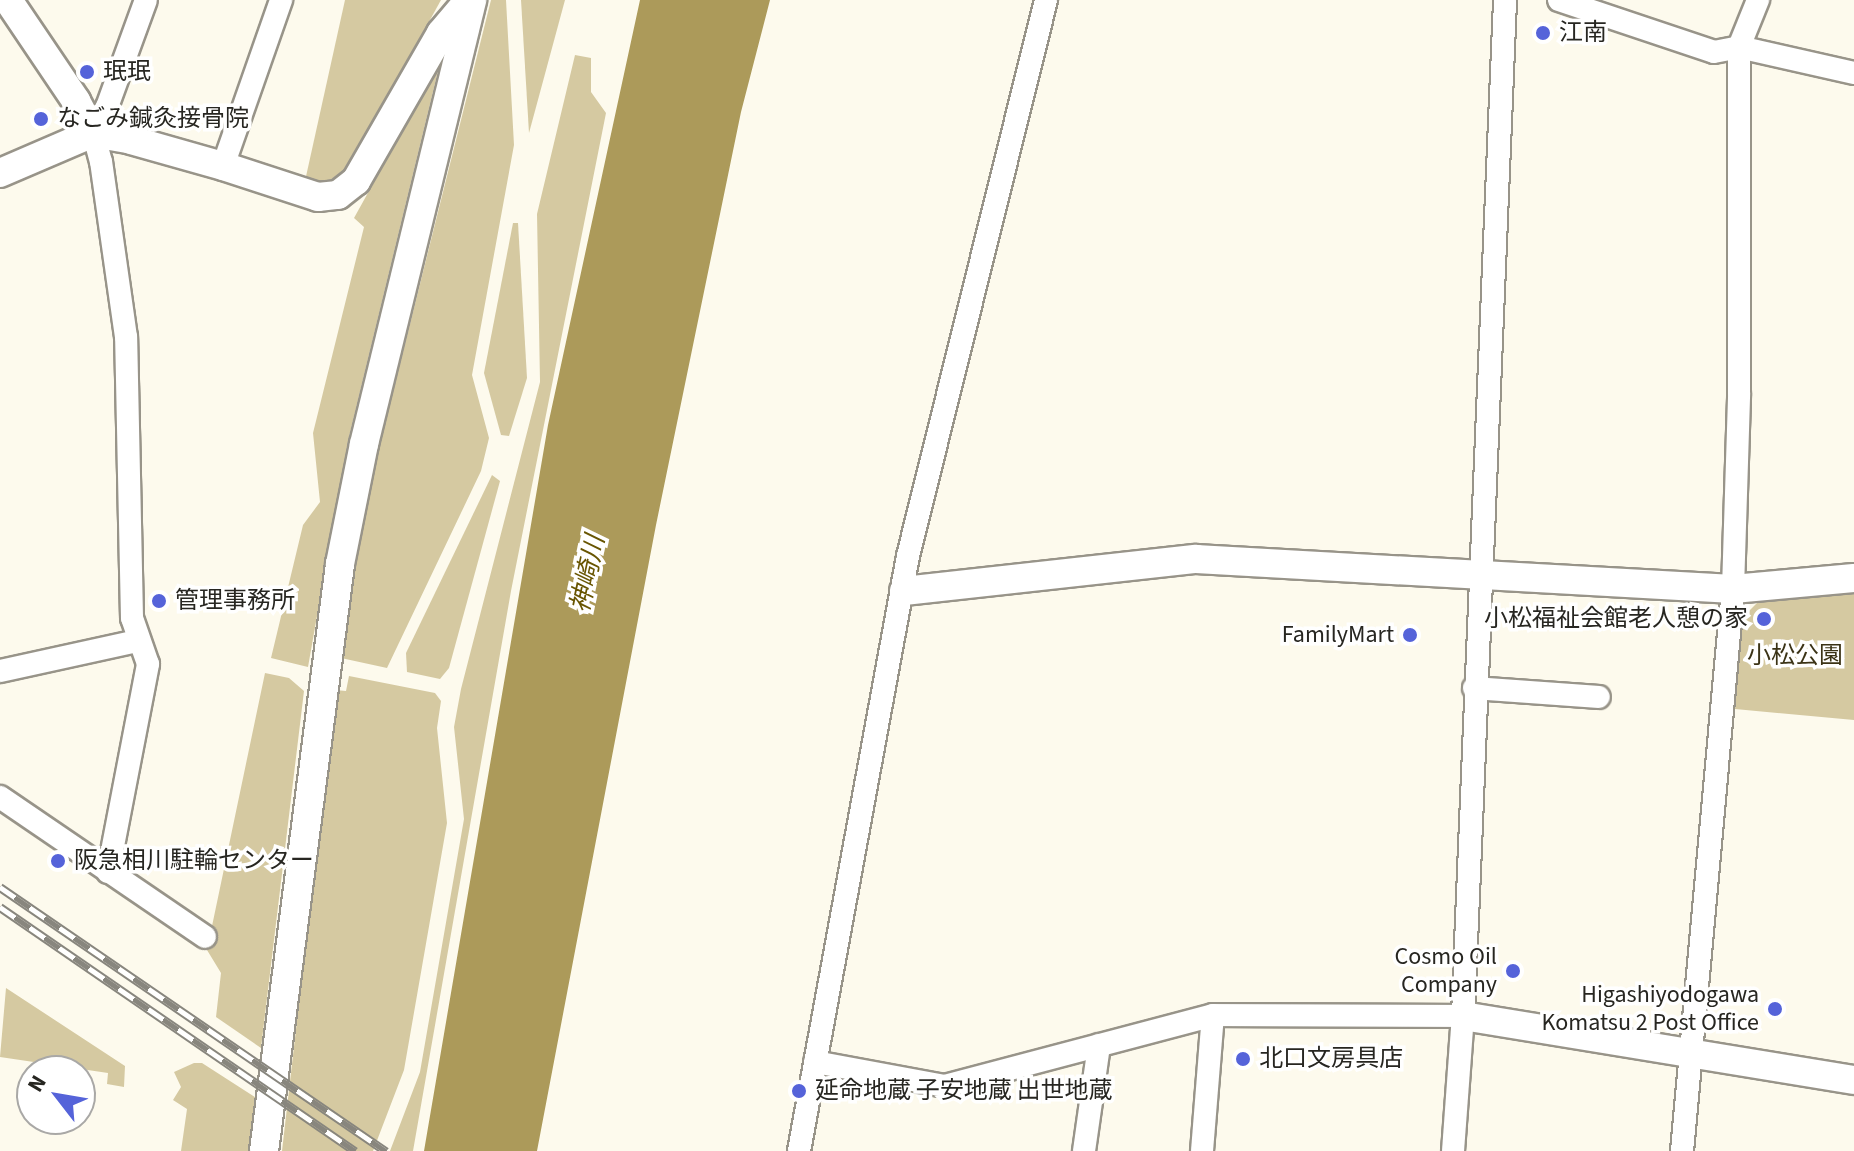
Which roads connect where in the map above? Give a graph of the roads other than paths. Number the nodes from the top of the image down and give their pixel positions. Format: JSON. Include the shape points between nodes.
{"nodes":[{"id":1,"x":8,"y":0,"type":"edge"},
{"id":2,"x":146,"y":0,"type":"edge"},
{"id":3,"x":281,"y":0,"type":"edge"},
{"id":4,"x":470,"y":0,"type":"edge"},
{"id":5,"x":1046,"y":0,"type":"edge"},
{"id":6,"x":1505,"y":0,"type":"edge"},
{"id":7,"x":1559,"y":0,"type":"edge"},
{"id":8,"x":1758,"y":0,"type":"edge"},
{"id":9,"x":1739,"y":47,"type":"junction"},
{"id":10,"x":1854,"y":73,"type":"edge"},
{"id":11,"x":93,"y":133,"type":"junction"},
{"id":12,"x":223,"y":166,"type":"junction"},
{"id":13,"x":0,"y":173,"type":"edge"},
{"id":14,"x":1479,"y":573,"type":"junction"},
{"id":15,"x":1854,"y":578,"type":"edge"},
{"id":16,"x":1733,"y":589,"type":"junction"},
{"id":17,"x":904,"y":591,"type":"junction"},
{"id":18,"x":138,"y":641,"type":"junction"},
{"id":19,"x":0,"y":671,"type":"edge"},
{"id":20,"x":1474,"y":688,"type":"junction"},
{"id":21,"x":1599,"y":697,"type":"dead end"},
{"id":22,"x":0,"y":797,"type":"edge"},
{"id":23,"x":108,"y":872,"type":"junction"},
{"id":24,"x":205,"y":937,"type":"dead end"},
{"id":25,"x":1213,"y":1015,"type":"junction"},
{"id":26,"x":1463,"y":1016,"type":"junction"},
{"id":27,"x":1099,"y":1045,"type":"junction"},
{"id":28,"x":1693,"y":1053,"type":"junction"},
{"id":29,"x":815,"y":1062,"type":"junction"},
{"id":30,"x":1854,"y":1080,"type":"edge"},
{"id":31,"x":264,"y":1151,"type":"edge"},
{"id":32,"x":799,"y":1151,"type":"edge"},
{"id":33,"x":1084,"y":1151,"type":"edge"},
{"id":34,"x":1202,"y":1151,"type":"edge"},
{"id":35,"x":1453,"y":1151,"type":"edge"},
{"id":36,"x":1682,"y":1151,"type":"edge"}],
"edges":[{"from":1,"to":11,"type":"street"},
{"from":2,"to":11,"type":"street"},
{"from":3,"to":12,"type":"street"},
{"from":4,"to":12,"type":"street","via":[[441,33],[347,191],[318,197]]},
{"from":4,"to":31,"type":"street","via":[[340,564]]},
{"from":5,"to":17,"type":"street","via":[[908,556]]},
{"from":6,"to":14,"type":"street"},
{"from":7,"to":9,"type":"street","via":[[1714,52]]},
{"from":8,"to":9,"type":"street"},
{"from":9,"to":10,"type":"street"},
{"from":9,"to":16,"type":"street"},
{"from":11,"to":12,"type":"street"},
{"from":11,"to":13,"type":"street"},
{"from":11,"to":18,"type":"street","via":[[126,337],[132,618]]},
{"from":14,"to":16,"type":"street"},
{"from":14,"to":17,"type":"street","via":[[1196,559]]},
{"from":14,"to":20,"type":"street"},
{"from":15,"to":16,"type":"street"},
{"from":16,"to":28,"type":"street"},
{"from":17,"to":29,"type":"street"},
{"from":18,"to":19,"type":"street"},
{"from":18,"to":23,"type":"street","via":[[148,664]]},
{"from":20,"to":21,"type":"street"},
{"from":20,"to":26,"type":"street"},
{"from":22,"to":23,"type":"street"},
{"from":23,"to":24,"type":"street"},
{"from":25,"to":26,"type":"street"},
{"from":25,"to":27,"type":"street"},
{"from":25,"to":34,"type":"street"},
{"from":26,"to":28,"type":"street"},
{"from":26,"to":35,"type":"street"},
{"from":27,"to":29,"type":"street","via":[[945,1086]]},
{"from":27,"to":33,"type":"street"},
{"from":28,"to":30,"type":"street"},
{"from":28,"to":36,"type":"street"},
{"from":29,"to":32,"type":"street"}]}
